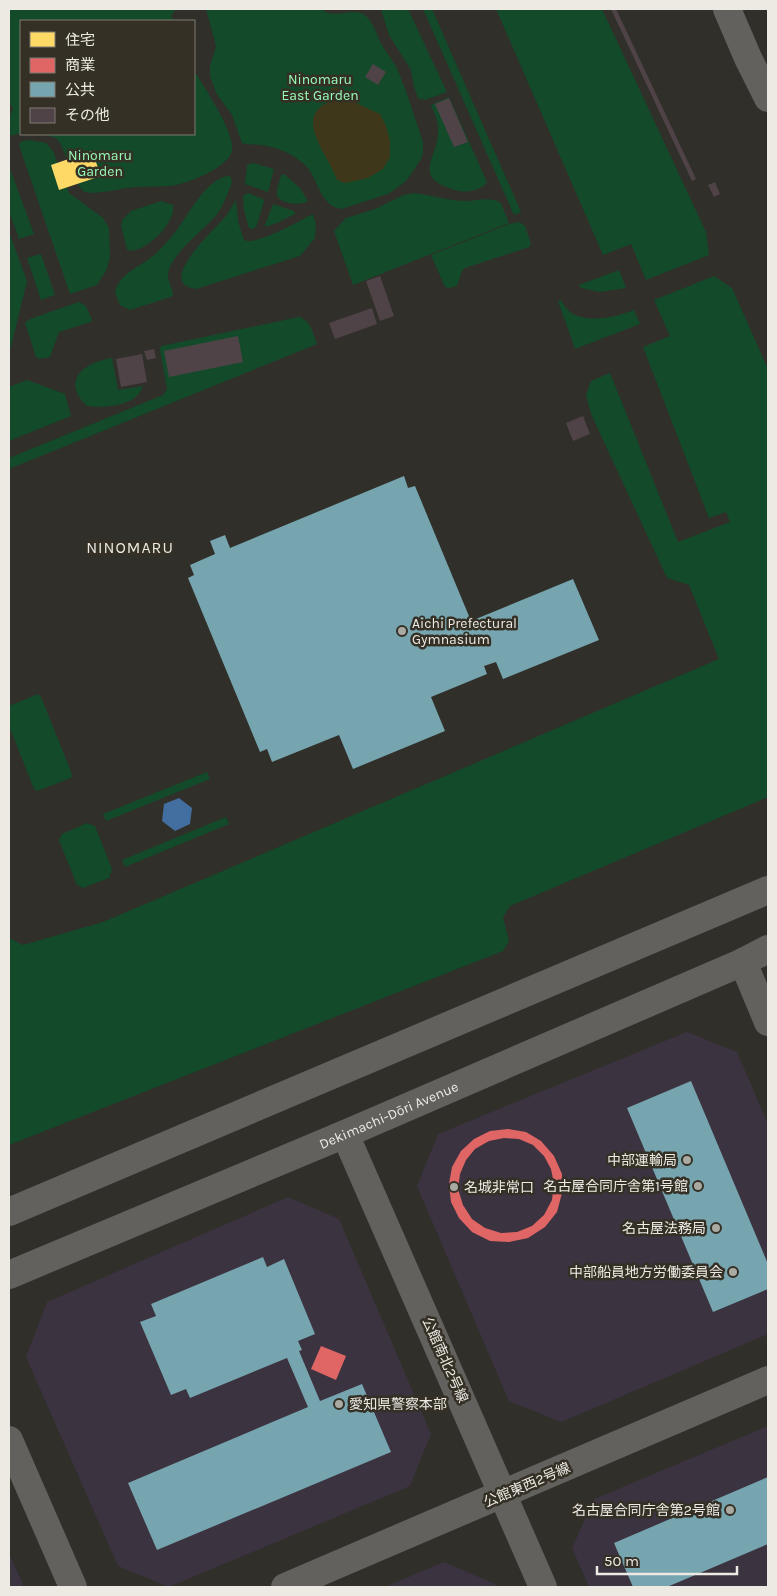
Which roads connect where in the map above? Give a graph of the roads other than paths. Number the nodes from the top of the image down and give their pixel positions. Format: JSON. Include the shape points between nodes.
{"nodes":[{"id":1,"x":727,"y":9,"type":"edge"},
{"id":2,"x":768,"y":98,"type":"edge"},
{"id":3,"x":768,"y":890,"type":"edge"},
{"id":4,"x":768,"y":950,"type":"edge"},
{"id":5,"x":743,"y":962,"type":"junction"},
{"id":6,"x":768,"y":1022,"type":"edge"},
{"id":7,"x":346,"y":1134,"type":"junction"},
{"id":8,"x":9,"y":1212,"type":"edge"},
{"id":9,"x":9,"y":1275,"type":"edge"},
{"id":10,"x":768,"y":1380,"type":"edge"},
{"id":11,"x":9,"y":1440,"type":"edge"},
{"id":12,"x":504,"y":1495,"type":"junction"},
{"id":13,"x":73,"y":1587,"type":"edge"},
{"id":14,"x":285,"y":1587,"type":"edge"},
{"id":15,"x":544,"y":1587,"type":"edge"}],
"edges":[{"from":1,"to":2,"type":"main road"},
{"from":3,"to":8,"type":"main road"},
{"from":4,"to":5,"type":"main road","name":"Dekimachi-Dōri Avenue"},
{"from":5,"to":6,"type":"main road"},
{"from":5,"to":7,"type":"main road","name":"Dekimachi-Dōri Avenue"},
{"from":7,"to":9,"type":"main road","name":"Dekimachi-Dōri Avenue"},
{"from":7,"to":12,"type":"main road","name":"公館南北2号線"},
{"from":10,"to":12,"type":"main road","name":"公館東西2号線"},
{"from":11,"to":13,"type":"main road"},
{"from":12,"to":14,"type":"main road","name":"公館東西2号線"},
{"from":12,"to":15,"type":"main road","name":"公館南北2号線"}]}
